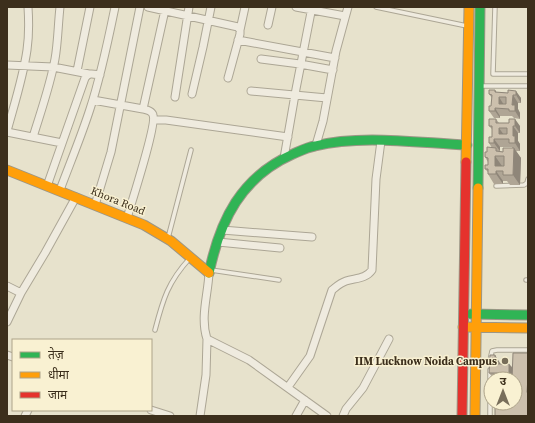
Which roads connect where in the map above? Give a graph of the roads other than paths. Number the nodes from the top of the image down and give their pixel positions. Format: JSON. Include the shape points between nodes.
{"nodes":[{"id":1,"x":28,"y":7,"type":"edge"},
{"id":2,"x":60,"y":7,"type":"edge"},
{"id":3,"x":90,"y":7,"type":"edge"},
{"id":4,"x":115,"y":7,"type":"edge"},
{"id":5,"x":140,"y":7,"type":"edge"},
{"id":6,"x":148,"y":7,"type":"edge"},
{"id":7,"x":211,"y":7,"type":"edge"},
{"id":8,"x":245,"y":7,"type":"edge"},
{"id":9,"x":272,"y":7,"type":"edge"},
{"id":10,"x":296,"y":7,"type":"edge"},
{"id":11,"x":348,"y":7,"type":"edge"},
{"id":12,"x":376,"y":7,"type":"edge"},
{"id":13,"x":405,"y":7,"type":"edge"},
{"id":14,"x":469,"y":7,"type":"edge"},
{"id":15,"x":480,"y":7,"type":"edge"},
{"id":16,"x":495,"y":7,"type":"edge"},
{"id":17,"x":312,"y":8,"type":"edge"},
{"id":18,"x":160,"y":9,"type":"edge"},
{"id":19,"x":188,"y":11,"type":"edge"},
{"id":20,"x":404,"y":13,"type":"junction"},
{"id":21,"x":345,"y":16,"type":"junction"},
{"id":22,"x":209,"y":20,"type":"junction"},
{"id":23,"x":268,"y":25,"type":"dead end"},
{"id":24,"x":469,"y":26,"type":"junction"},
{"id":25,"x":240,"y":30,"type":"junction"},
{"id":26,"x":238,"y":40,"type":"junction"},
{"id":27,"x":303,"y":52,"type":"junction"},
{"id":28,"x":335,"y":58,"type":"junction"},
{"id":29,"x":261,"y":59,"type":"dead end"},
{"id":30,"x":300,"y":64,"type":"junction"},
{"id":31,"x":7,"y":65,"type":"edge"},
{"id":32,"x":24,"y":65,"type":"junction"},
{"id":33,"x":53,"y":67,"type":"junction"},
{"id":34,"x":332,"y":70,"type":"junction"},
{"id":35,"x":77,"y":71,"type":"junction"},
{"id":36,"x":89,"y":74,"type":"junction"},
{"id":37,"x":528,"y":74,"type":"edge"},
{"id":38,"x":100,"y":75,"type":"junction"},
{"id":39,"x":228,"y":78,"type":"dead end"},
{"id":40,"x":479,"y":86,"type":"junction"},
{"id":41,"x":528,"y":86,"type":"edge"},
{"id":42,"x":251,"y":91,"type":"dead end"},
{"id":43,"x":192,"y":94,"type":"dead end"},
{"id":44,"x":294,"y":96,"type":"junction"},
{"id":45,"x":175,"y":97,"type":"dead end"},
{"id":46,"x":327,"y":98,"type":"junction"},
{"id":47,"x":93,"y":100,"type":"junction"},
{"id":48,"x":120,"y":105,"type":"junction"},
{"id":49,"x":143,"y":109,"type":"junction"},
{"id":50,"x":154,"y":120,"type":"junction"},
{"id":51,"x":7,"y":132,"type":"edge"},
{"id":52,"x":33,"y":137,"type":"junction"},
{"id":53,"x":288,"y":137,"type":"junction"},
{"id":54,"x":381,"y":141,"type":"junction"},
{"id":55,"x":62,"y":143,"type":"junction"},
{"id":56,"x":316,"y":145,"type":"junction"},
{"id":57,"x":467,"y":145,"type":"junction"},
{"id":58,"x":191,"y":150,"type":"dead end"},
{"id":59,"x":284,"y":158,"type":"junction"},
{"id":60,"x":7,"y":170,"type":"edge"},
{"id":61,"x":528,"y":179,"type":"edge"},
{"id":62,"x":47,"y":186,"type":"junction"},
{"id":63,"x":496,"y":186,"type":"dead end"},
{"id":64,"x":60,"y":190,"type":"junction"},
{"id":65,"x":76,"y":197,"type":"junction"},
{"id":66,"x":95,"y":205,"type":"junction"},
{"id":67,"x":127,"y":218,"type":"junction"},
{"id":68,"x":222,"y":230,"type":"junction"},
{"id":69,"x":312,"y":237,"type":"dead end"},
{"id":70,"x":168,"y":238,"type":"junction"},
{"id":71,"x":218,"y":242,"type":"junction"},
{"id":72,"x":280,"y":248,"type":"dead end"},
{"id":73,"x":191,"y":257,"type":"junction"},
{"id":74,"x":209,"y":272,"type":"junction"},
{"id":75,"x":279,"y":280,"type":"dead end"},
{"id":76,"x":7,"y":286,"type":"edge"},
{"id":77,"x":21,"y":293,"type":"junction"},
{"id":78,"x":463,"y":314,"type":"junction"},
{"id":79,"x":477,"y":314,"type":"junction"},
{"id":80,"x":528,"y":315,"type":"edge"},
{"id":81,"x":7,"y":322,"type":"edge"},
{"id":82,"x":463,"y":327,"type":"junction"},
{"id":83,"x":476,"y":328,"type":"junction"},
{"id":84,"x":528,"y":328,"type":"edge"},
{"id":85,"x":155,"y":330,"type":"dead end"},
{"id":86,"x":207,"y":339,"type":"junction"},
{"id":87,"x":389,"y":339,"type":"dead end"},
{"id":88,"x":528,"y":350,"type":"edge"},
{"id":89,"x":288,"y":387,"type":"junction"},
{"id":90,"x":305,"y":400,"type":"junction"},
{"id":91,"x":152,"y":410,"type":"edge"},
{"id":92,"x":170,"y":416,"type":"edge"},
{"id":93,"x":200,"y":416,"type":"edge"},
{"id":94,"x":296,"y":416,"type":"edge"},
{"id":95,"x":327,"y":416,"type":"edge"},
{"id":96,"x":343,"y":416,"type":"edge"},
{"id":97,"x":462,"y":416,"type":"edge"},
{"id":98,"x":475,"y":416,"type":"edge"},
{"id":99,"x":490,"y":416,"type":"edge"}],
"edges":[{"from":1,"to":32,"type":"street","via":[[29,30]]},
{"from":2,"to":33,"type":"street"},
{"from":3,"to":35,"type":"street"},
{"from":4,"to":38,"type":"street"},
{"from":5,"to":48,"type":"street"},
{"from":6,"to":18,"type":"street"},
{"from":7,"to":22,"type":"street"},
{"from":8,"to":25,"type":"street"},
{"from":9,"to":23,"type":"street"},
{"from":10,"to":17,"type":"street"},
{"from":11,"to":21,"type":"street"},
{"from":12,"to":20,"type":"lane"},
{"from":13,"to":20,"type":"lane"},
{"from":14,"to":24,"type":"street"},
{"from":15,"to":40,"type":"street"},
{"from":16,"to":37,"type":"lane","via":[[493,74]]},
{"from":17,"to":21,"type":"street"},
{"from":17,"to":27,"type":"street"},
{"from":18,"to":19,"type":"street"},
{"from":18,"to":49,"type":"street"},
{"from":19,"to":22,"type":"street"},
{"from":19,"to":45,"type":"street"},
{"from":20,"to":24,"type":"lane"},
{"from":21,"to":28,"type":"street"},
{"from":22,"to":25,"type":"street","via":[[238,27]]},
{"from":22,"to":43,"type":"street"},
{"from":24,"to":57,"type":"street"},
{"from":25,"to":26,"type":"street"},
{"from":26,"to":27,"type":"street"},
{"from":26,"to":39,"type":"street"},
{"from":27,"to":28,"type":"street"},
{"from":27,"to":30,"type":"street"},
{"from":28,"to":34,"type":"street"},
{"from":29,"to":30,"type":"street"},
{"from":30,"to":34,"type":"street"},
{"from":30,"to":44,"type":"street"},
{"from":31,"to":32,"type":"street"},
{"from":32,"to":33,"type":"street"},
{"from":32,"to":51,"type":"street"},
{"from":33,"to":35,"type":"street"},
{"from":33,"to":52,"type":"street"},
{"from":34,"to":46,"type":"street"},
{"from":35,"to":36,"type":"street"},
{"from":36,"to":38,"type":"street"},
{"from":36,"to":55,"type":"street","via":[[85,78]]},
{"from":38,"to":47,"type":"street"},
{"from":40,"to":41,"type":"lane"},
{"from":40,"to":79,"type":"street"},
{"from":42,"to":44,"type":"street"},
{"from":44,"to":46,"type":"street"},
{"from":44,"to":53,"type":"street"},
{"from":46,"to":56,"type":"street"},
{"from":47,"to":48,"type":"street"},
{"from":47,"to":64,"type":"street"},
{"from":48,"to":49,"type":"street"},
{"from":48,"to":66,"type":"street","via":[[111,152]]},
{"from":49,"to":50,"type":"street","via":[[153,114]]},
{"from":50,"to":53,"type":"street"},
{"from":50,"to":67,"type":"street"},
{"from":51,"to":52,"type":"street"},
{"from":52,"to":55,"type":"street"},
{"from":53,"to":59,"type":"street"},
{"from":54,"to":56,"type":"street","via":[[361,140]]},
{"from":54,"to":57,"type":"street"},
{"from":54,"to":89,"type":"street","via":[[376,179],[372,270],[364,277],[346,281],[332,290],[310,356]]},
{"from":55,"to":62,"type":"street"},
{"from":56,"to":59,"type":"street"},
{"from":57,"to":78,"type":"street"},
{"from":58,"to":70,"type":"lane"},
{"from":59,"to":68,"type":"street","via":[[255,178],[242,193]]},
{"from":60,"to":62,"type":"street","name":"Khora Road"},
{"from":61,"to":63,"type":"lane","via":[[524,185]]},
{"from":62,"to":64,"type":"street","name":"Khora Road"},
{"from":64,"to":65,"type":"street","name":"Khora Road"},
{"from":65,"to":66,"type":"street","name":"Khora Road"},
{"from":65,"to":77,"type":"street"},
{"from":66,"to":67,"type":"street","name":"Khora Road"},
{"from":67,"to":70,"type":"street","name":"Khora Road"},
{"from":68,"to":69,"type":"street"},
{"from":68,"to":71,"type":"street"},
{"from":70,"to":73,"type":"street","name":"Khora Road"},
{"from":71,"to":72,"type":"street"},
{"from":71,"to":74,"type":"street"},
{"from":73,"to":74,"type":"street","name":"Khora Road"},
{"from":73,"to":85,"type":"lane","via":[[167,290]]},
{"from":74,"to":75,"type":"lane"},
{"from":74,"to":86,"type":"street","via":[[204,320]]},
{"from":76,"to":77,"type":"street"},
{"from":77,"to":81,"type":"street"},
{"from":78,"to":79,"type":"street"},
{"from":78,"to":82,"type":"street"},
{"from":79,"to":80,"type":"street"},
{"from":79,"to":83,"type":"street"},
{"from":82,"to":83,"type":"street"},
{"from":82,"to":97,"type":"street"},
{"from":83,"to":84,"type":"street"},
{"from":83,"to":98,"type":"street"},
{"from":86,"to":89,"type":"street","via":[[250,360]]},
{"from":86,"to":93,"type":"street","via":[[206,375]]},
{"from":87,"to":96,"type":"street","via":[[363,388]]},
{"from":88,"to":99,"type":"lane","via":[[492,352]]},
{"from":89,"to":90,"type":"street"},
{"from":90,"to":94,"type":"street"},
{"from":90,"to":95,"type":"street"},
{"from":91,"to":92,"type":"street"}]}
